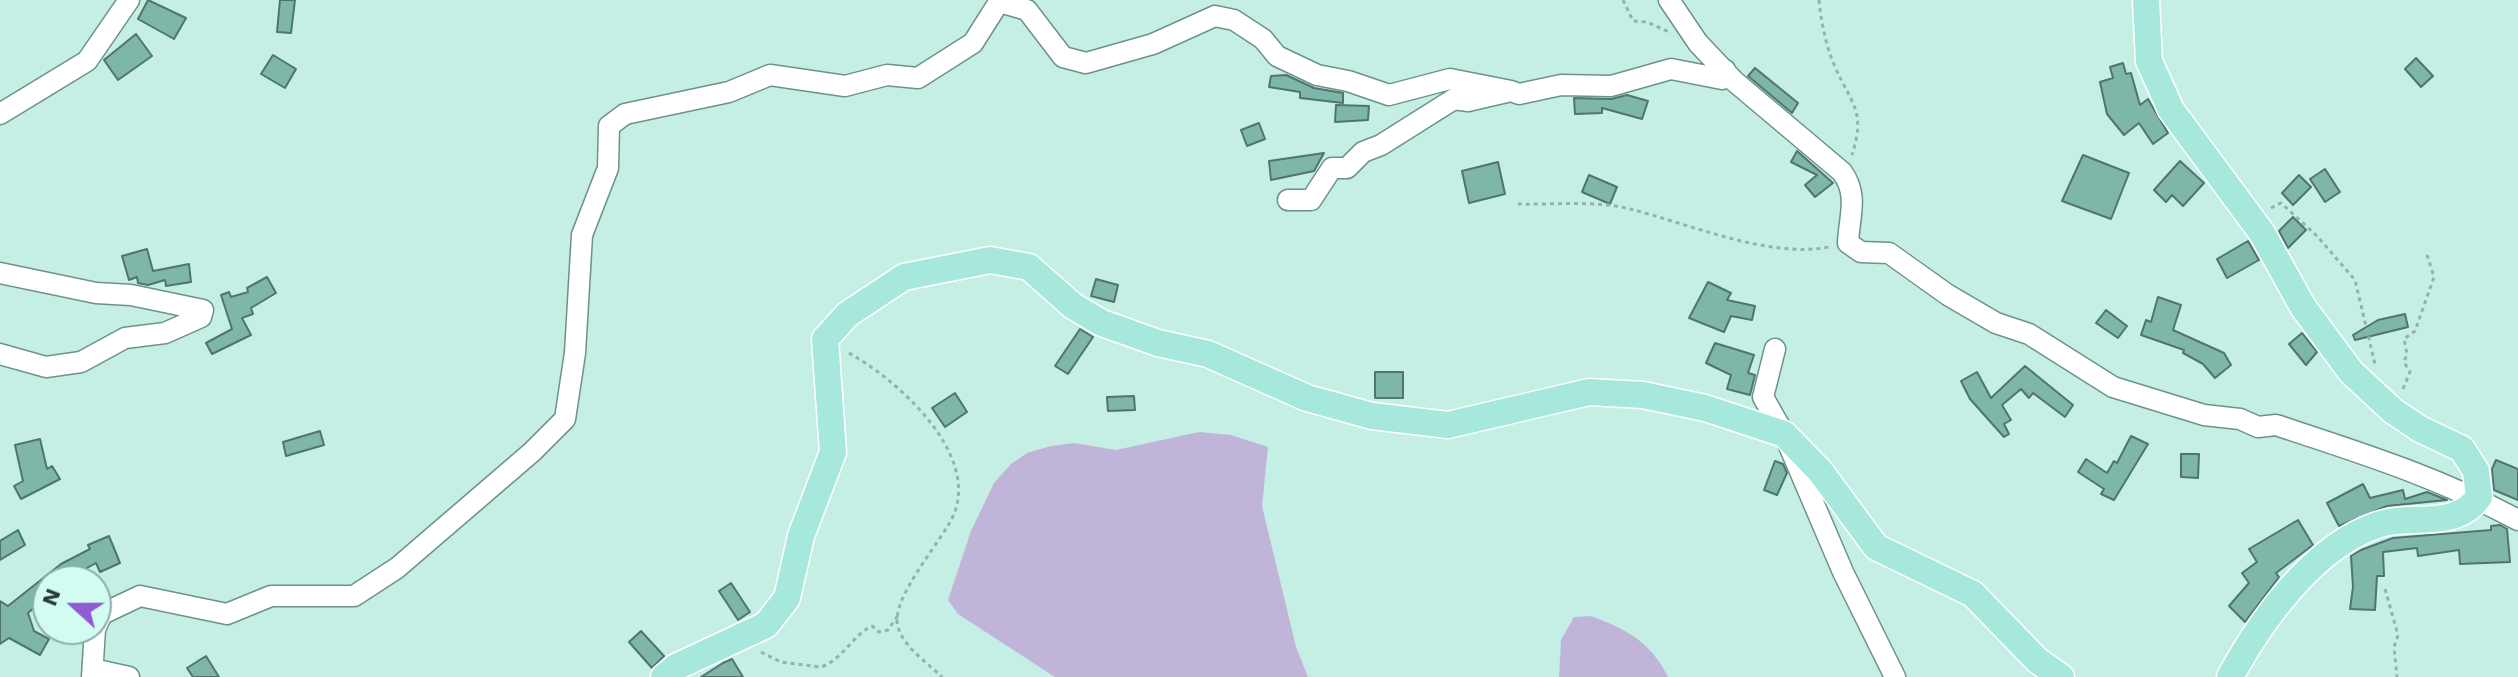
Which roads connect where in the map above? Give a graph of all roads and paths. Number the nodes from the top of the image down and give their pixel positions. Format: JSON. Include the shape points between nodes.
{"nodes":[{"id":1,"x":129,"y":0,"type":"edge"},
{"id":2,"x":1623,"y":0,"type":"edge"},
{"id":3,"x":1669,"y":0,"type":"edge"},
{"id":4,"x":1819,"y":0,"type":"edge"},
{"id":5,"x":2146,"y":0,"type":"edge"},
{"id":6,"x":1698,"y":43,"type":"junction"},
{"id":7,"x":1725,"y":70,"type":"junction"},
{"id":8,"x":1511,"y":91,"type":"junction"},
{"id":9,"x":0,"y":114,"type":"edge"},
{"id":10,"x":1842,"y":172,"type":"junction"},
{"id":11,"x":1288,"y":200,"type":"dead end"},
{"id":12,"x":1518,"y":204,"type":"dead end"},
{"id":13,"x":2264,"y":236,"type":"junction"},
{"id":14,"x":1848,"y":243,"type":"junction"},
{"id":15,"x":2427,"y":255,"type":"dead end"},
{"id":16,"x":0,"y":273,"type":"edge"},
{"id":17,"x":825,"y":339,"type":"junction"},
{"id":18,"x":1775,"y":349,"type":"dead end"},
{"id":19,"x":0,"y":354,"type":"edge"},
{"id":20,"x":2385,"y":405,"type":"junction"},
{"id":21,"x":1784,"y":434,"type":"junction"},
{"id":22,"x":2479,"y":497,"type":"junction"},
{"id":23,"x":2518,"y":520,"type":"edge"},
{"id":24,"x":2385,"y":589,"type":"dead end"},
{"id":25,"x":112,"y":609,"type":"edge"},
{"id":26,"x":899,"y":614,"type":"junction"},
{"id":27,"x":731,"y":642,"type":"junction"},
{"id":28,"x":94,"y":645,"type":"edge"},
{"id":29,"x":93,"y":673,"type":"edge"},
{"id":30,"x":129,"y":677,"type":"edge"},
{"id":31,"x":664,"y":677,"type":"edge"},
{"id":32,"x":942,"y":677,"type":"edge"},
{"id":33,"x":1895,"y":677,"type":"edge"},
{"id":34,"x":2061,"y":677,"type":"edge"},
{"id":35,"x":2230,"y":677,"type":"edge"},
{"id":36,"x":2397,"y":677,"type":"edge"}],
"edges":[{"from":1,"to":9,"type":"street","via":[[87,61]]},
{"from":2,"to":6,"type":"path","via":[[1633,21]]},
{"from":3,"to":6,"type":"street"},
{"from":4,"to":10,"type":"path","via":[[1835,67],[1860,120],[1853,153]]},
{"from":5,"to":13,"type":"main road","via":[[2149,61],[2171,110]]},
{"from":6,"to":7,"type":"street"},
{"from":7,"to":8,"type":"street","via":[[1722,79],[1671,69],[1611,86]]},
{"from":7,"to":10,"type":"street"},
{"from":8,"to":11,"type":"street","via":[[1454,99],[1363,152],[1347,168],[1332,168],[1311,200]]},
{"from":8,"to":25,"type":"street","via":[[1450,79],[1389,95],[1317,75],[1277,56],[1263,39],[1234,20],[1215,16],[1153,44],[1086,63],[1063,57],[1027,10],[999,2],[973,43],[918,78],[887,75],[845,86],[770,75],[729,92],[625,114],[609,126],[608,168],[582,235],[565,419],[532,452],[397,568],[354,596],[271,596],[227,614],[140,596]]},
{"from":10,"to":14,"type":"street","via":[[1850,183],[1854,209]]},
{"from":12,"to":14,"type":"path","via":[[1627,208],[1687,229],[1815,250]]},
{"from":13,"to":20,"type":"main road","via":[[2303,307],[2351,372]]},
{"from":13,"to":20,"type":"path","via":[[2262,212],[2281,203],[2355,280]]},
{"from":14,"to":22,"type":"street","via":[[1861,252],[1889,253],[1996,323],[2029,334],[2137,397],[2258,427],[2276,425]]},
{"from":15,"to":20,"type":"path","via":[[2434,277],[2415,331],[2404,339],[2404,362],[2410,372]]},
{"from":16,"to":19,"type":"street","via":[[203,310],[201,317],[165,333],[125,338],[81,362],[46,367]]},
{"from":17,"to":21,"type":"main road","via":[[848,314],[904,277],[990,260],[1029,267],[1073,306],[1102,323],[1208,354],[1307,398],[1372,416],[1448,425],[1589,392],[1643,395],[1705,408]]},
{"from":17,"to":26,"type":"path","via":[[880,370],[920,410],[951,453],[960,486],[955,514],[920,566]]},
{"from":17,"to":27,"type":"main road","via":[[833,452],[780,611],[766,625]]},
{"from":18,"to":21,"type":"street","via":[[1763,397]]},
{"from":20,"to":22,"type":"main road","via":[[2462,449],[2476,471]]},
{"from":21,"to":33,"type":"street"},
{"from":21,"to":34,"type":"main road","via":[[1820,471],[1876,547],[1973,594],[2037,660]]},
{"from":22,"to":23,"type":"street"},
{"from":22,"to":35,"type":"main road","via":[[2469,510],[2436,520],[2377,525],[2352,538],[2270,610]]},
{"from":24,"to":36,"type":"path","via":[[2398,635]]},
{"from":26,"to":27,"type":"path","via":[[888,630],[864,630],[858,641],[821,667],[781,662]]},
{"from":26,"to":32,"type":"path","via":[[897,626]]},
{"from":27,"to":31,"type":"main road"},
{"from":28,"to":29,"type":"street"},
{"from":29,"to":30,"type":"street"}]}
